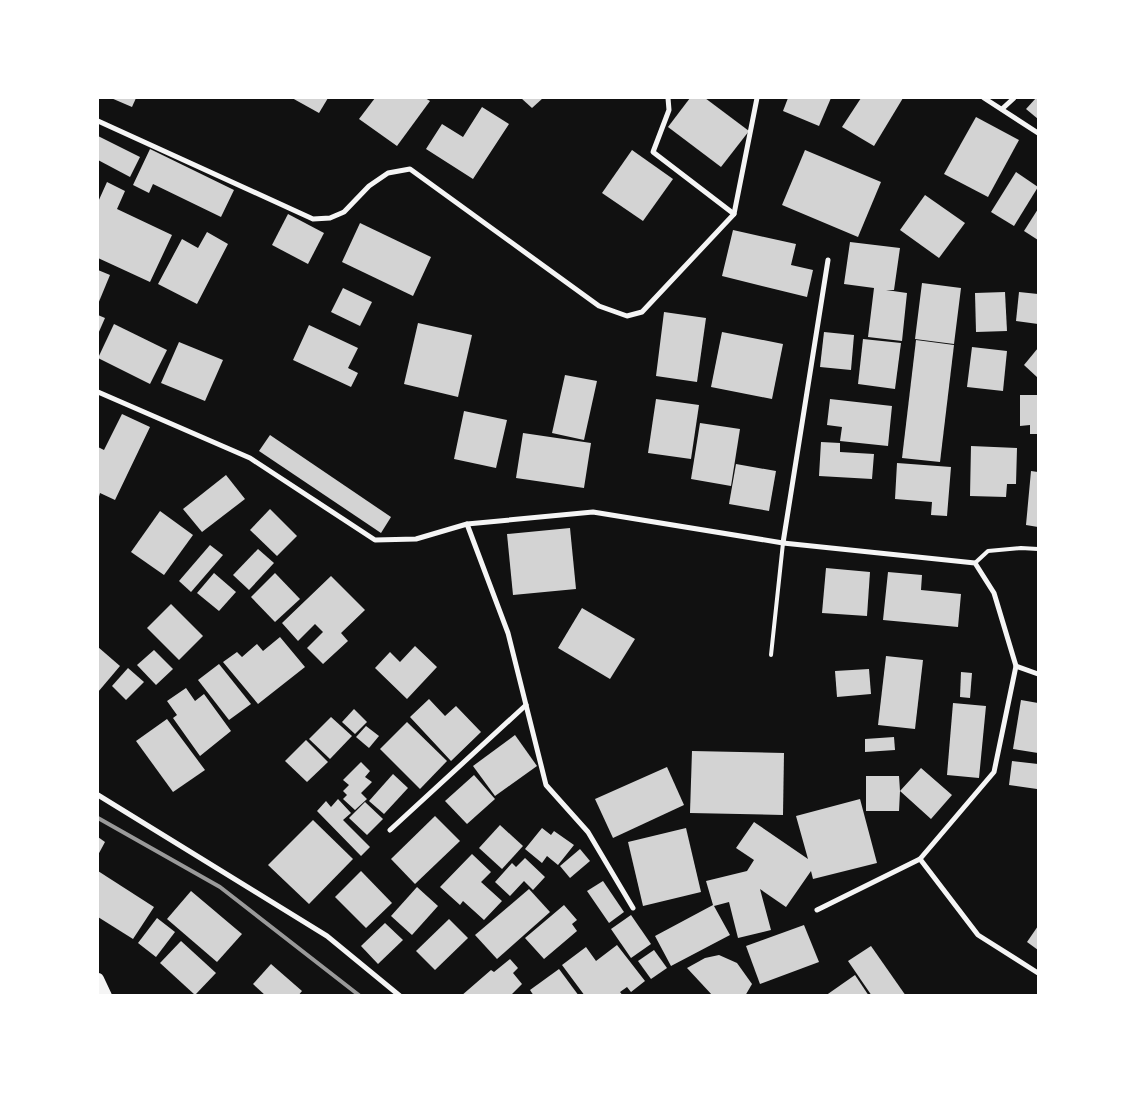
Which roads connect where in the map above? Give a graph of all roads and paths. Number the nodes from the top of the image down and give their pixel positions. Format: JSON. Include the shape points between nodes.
{"nodes":[{"id":1,"x":668,"y":98,"type":"edge"},
{"id":2,"x":757,"y":98,"type":"edge"},
{"id":3,"x":984,"y":98,"type":"edge"},
{"id":4,"x":1014,"y":98,"type":"edge"},
{"id":5,"x":1002,"y":109,"type":"junction"},
{"id":6,"x":98,"y":121,"type":"edge"},
{"id":7,"x":1038,"y":133,"type":"edge"},
{"id":8,"x":734,"y":214,"type":"junction"},
{"id":9,"x":828,"y":260,"type":"dead end"},
{"id":10,"x":98,"y":392,"type":"edge"},
{"id":11,"x":467,"y":524,"type":"junction"},
{"id":12,"x":783,"y":542,"type":"junction"},
{"id":13,"x":1038,"y":549,"type":"edge"},
{"id":14,"x":975,"y":563,"type":"junction"},
{"id":15,"x":771,"y":656,"type":"dead end"},
{"id":16,"x":1016,"y":666,"type":"junction"},
{"id":17,"x":1038,"y":674,"type":"edge"},
{"id":18,"x":526,"y":705,"type":"junction"},
{"id":19,"x":98,"y":795,"type":"edge"},
{"id":20,"x":390,"y":830,"type":"dead end"},
{"id":21,"x":920,"y":859,"type":"junction"},
{"id":22,"x":633,"y":908,"type":"dead end"},
{"id":23,"x":817,"y":910,"type":"dead end"},
{"id":24,"x":1038,"y":974,"type":"edge"},
{"id":25,"x":98,"y":979,"type":"edge"},
{"id":26,"x":106,"y":996,"type":"edge"},
{"id":27,"x":400,"y":996,"type":"edge"}],
"edges":[{"from":1,"to":8,"type":"street","via":[[669,110],[652,152]]},
{"from":2,"to":8,"type":"street"},
{"from":3,"to":5,"type":"street"},
{"from":4,"to":5,"type":"street"},
{"from":5,"to":7,"type":"street"},
{"from":6,"to":8,"type":"street","via":[[313,219],[330,218],[344,212],[369,186],[399,170],[410,169],[599,306],[627,316],[642,312]]},
{"from":9,"to":12,"type":"street"},
{"from":10,"to":11,"type":"street","via":[[250,458],[375,540],[416,539]]},
{"from":11,"to":12,"type":"street","via":[[593,512]]},
{"from":11,"to":18,"type":"street","via":[[508,633]]},
{"from":12,"to":14,"type":"street"},
{"from":12,"to":15,"type":"lane"},
{"from":13,"to":14,"type":"lane","via":[[988,552]]},
{"from":14,"to":16,"type":"street","via":[[994,593]]},
{"from":16,"to":17,"type":"street"},
{"from":16,"to":21,"type":"street","via":[[994,772]]},
{"from":18,"to":20,"type":"street"},
{"from":18,"to":22,"type":"street","via":[[546,785],[588,832]]},
{"from":19,"to":27,"type":"street","via":[[327,936]]},
{"from":21,"to":23,"type":"street"},
{"from":21,"to":24,"type":"street","via":[[978,935]]},
{"from":25,"to":26,"type":"main road"}]}
